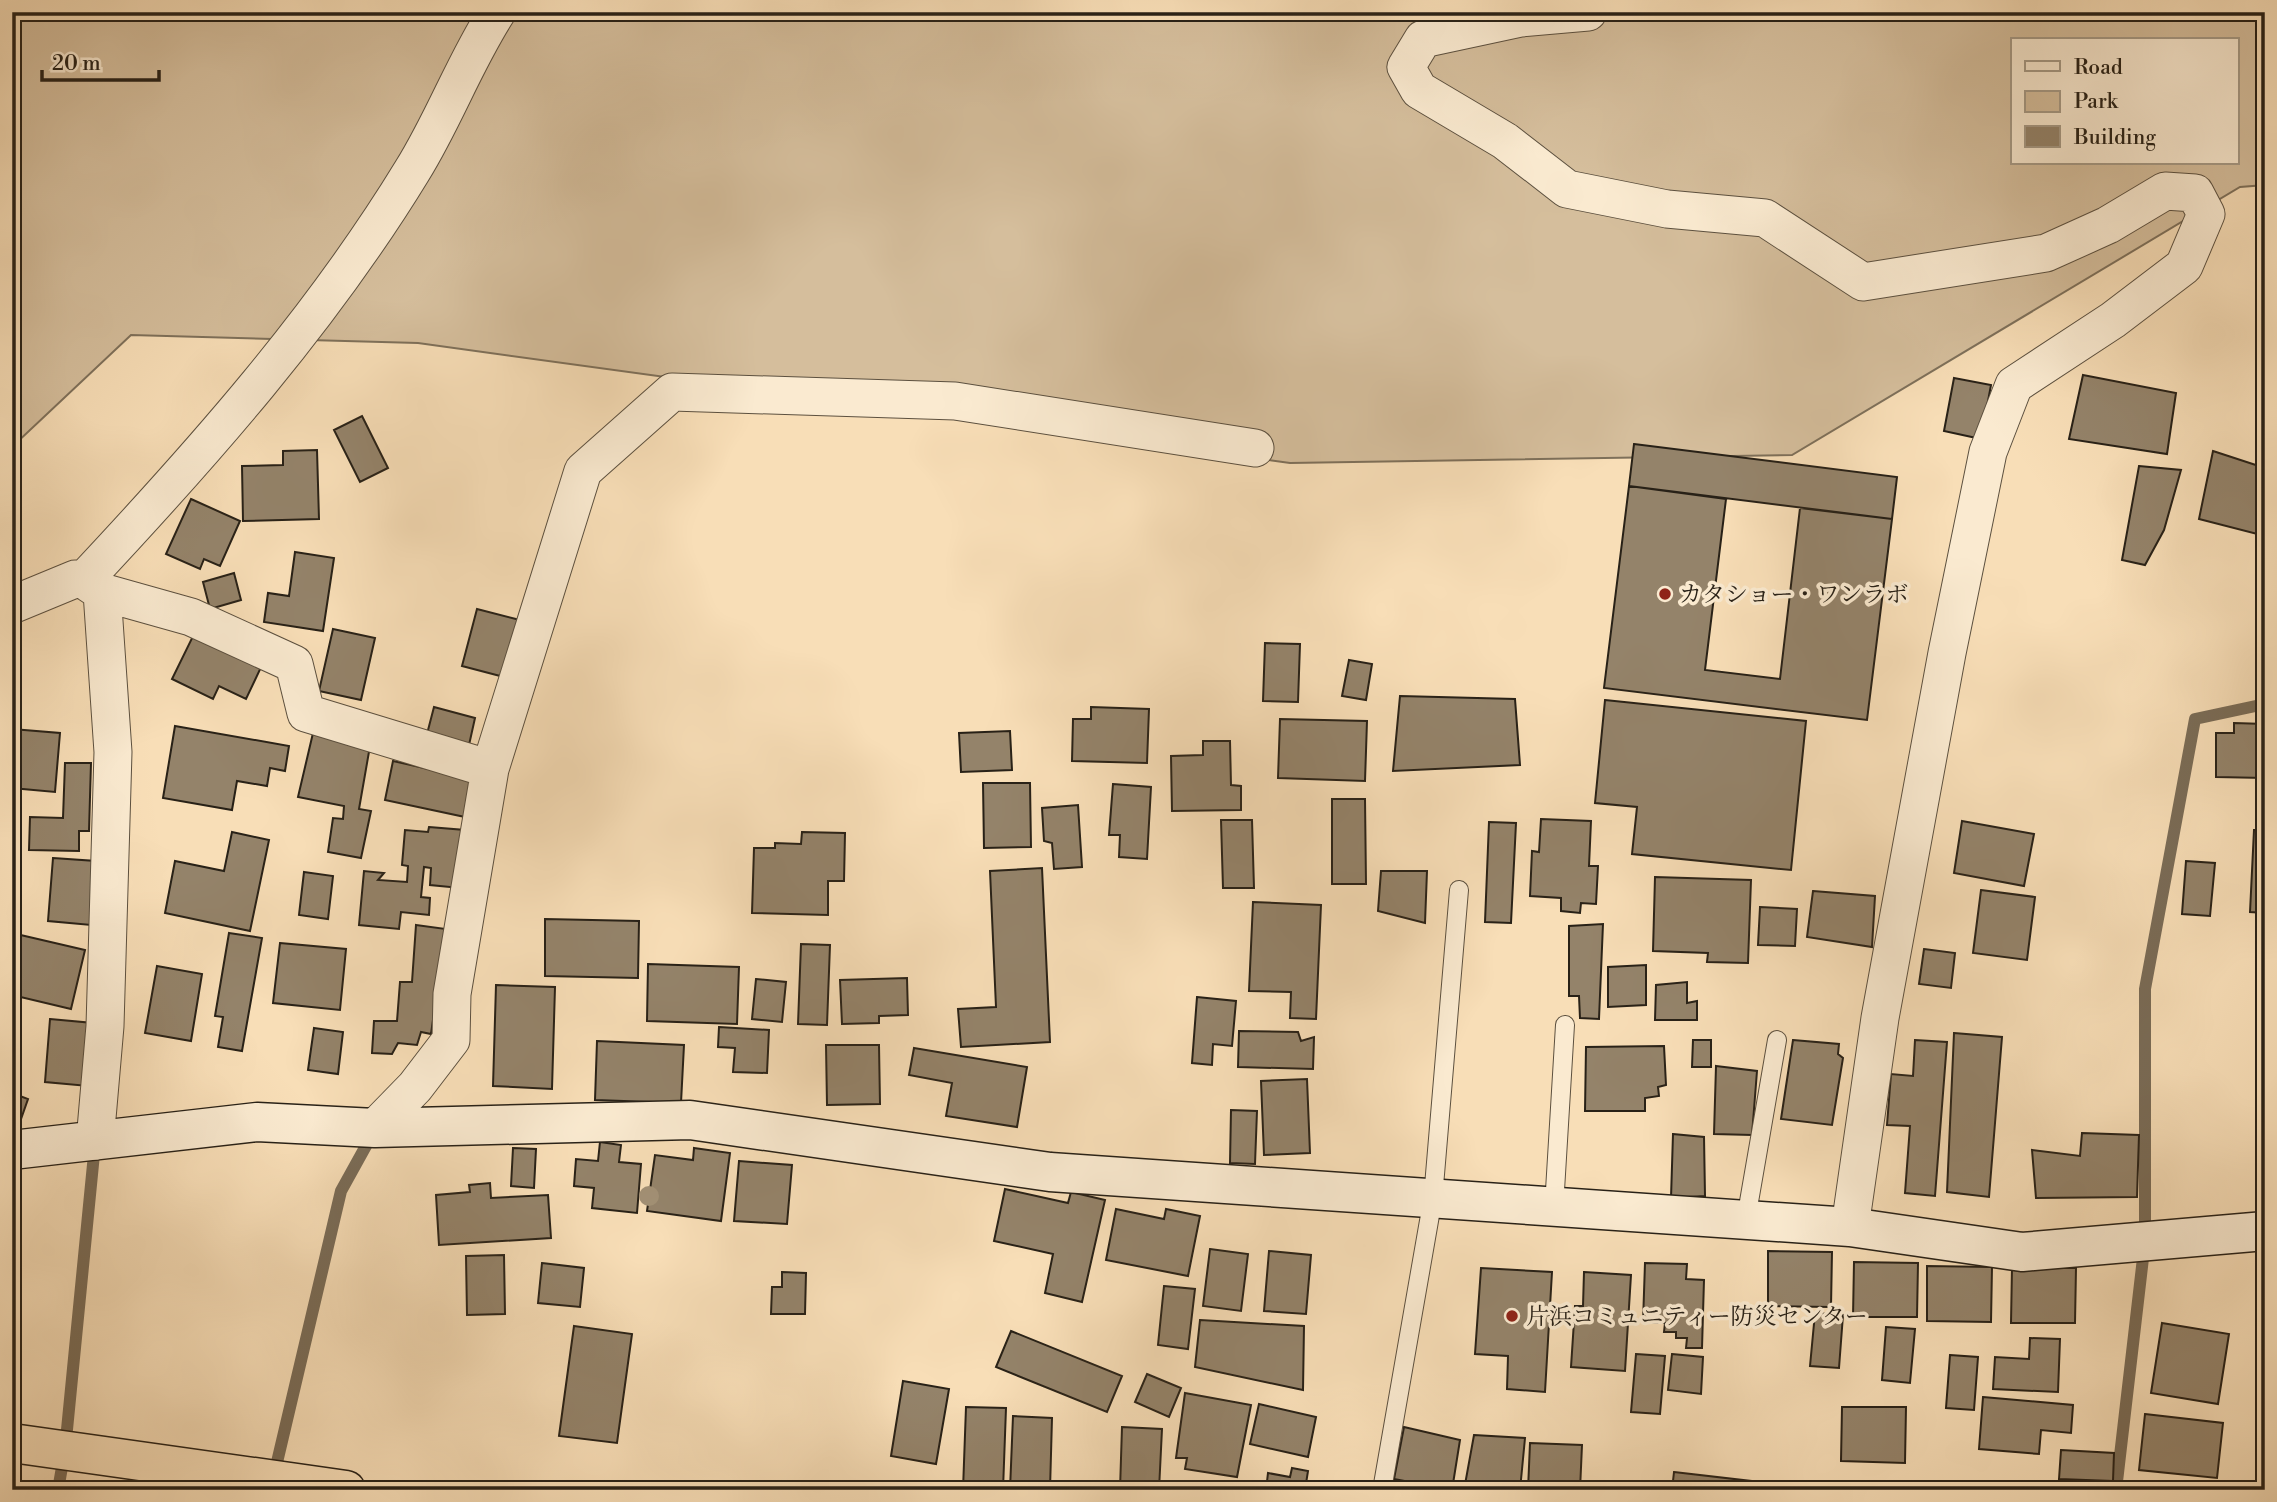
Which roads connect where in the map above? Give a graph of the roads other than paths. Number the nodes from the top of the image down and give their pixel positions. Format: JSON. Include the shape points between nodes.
{"nodes":[{"id":1,"x":497,"y":12,"type":"edge"},
{"id":2,"x":1588,"y":12,"type":"edge"},
{"id":3,"x":1255,"y":448,"type":"dead end"},
{"id":4,"x":93,"y":586,"type":"junction"},
{"id":5,"x":12,"y":605,"type":"edge"},
{"id":6,"x":491,"y":769,"type":"junction"},
{"id":7,"x":1458,"y":890,"type":"dead end"},
{"id":8,"x":1565,"y":1025,"type":"dead end"},
{"id":9,"x":1777,"y":1040,"type":"dead end"},
{"id":10,"x":375,"y":1128,"type":"junction"},
{"id":11,"x":95,"y":1141,"type":"junction"},
{"id":12,"x":12,"y":1150,"type":"edge"},
{"id":13,"x":1433,"y":1198,"type":"junction"},
{"id":14,"x":1554,"y":1207,"type":"junction"},
{"id":15,"x":1746,"y":1219,"type":"junction"},
{"id":16,"x":1850,"y":1227,"type":"junction"},
{"id":17,"x":2265,"y":1231,"type":"edge"},
{"id":18,"x":12,"y":1443,"type":"edge"},
{"id":19,"x":346,"y":1490,"type":"edge"},
{"id":20,"x":1382,"y":1490,"type":"edge"}],
"edges":[{"from":1,"to":4,"type":"street","via":[[413,170],[325,300]]},
{"from":2,"to":16,"type":"street","via":[[1521,18],[1423,39],[1406,66],[1419,90],[1505,141],[1567,189],[1667,209],[1765,218],[1863,282],[2046,253],[2108,225],[2165,191],[2195,193],[2206,214],[2184,266],[2113,320],[2014,385],[1988,452],[1880,1018]]},
{"from":3,"to":6,"type":"street","via":[[955,401],[672,392],[583,471]]},
{"from":4,"to":5,"type":"street","via":[[75,579]]},
{"from":4,"to":6,"type":"street","via":[[191,617],[294,664],[306,713]]},
{"from":4,"to":11,"type":"street","via":[[113,751],[105,1026]]},
{"from":6,"to":10,"type":"street","via":[[452,994],[451,1040]]},
{"from":7,"to":13,"type":"lane"},
{"from":8,"to":14,"type":"lane"},
{"from":9,"to":15,"type":"lane"},
{"from":10,"to":11,"type":"street","via":[[257,1122]]},
{"from":10,"to":13,"type":"street","via":[[690,1120],[1050,1172]]},
{"from":11,"to":12,"type":"street"},
{"from":13,"to":14,"type":"street"},
{"from":13,"to":20,"type":"lane"},
{"from":14,"to":15,"type":"street"},
{"from":15,"to":16,"type":"street"},
{"from":16,"to":17,"type":"street","via":[[2022,1252]]},
{"from":18,"to":19,"type":"highway"}]}
